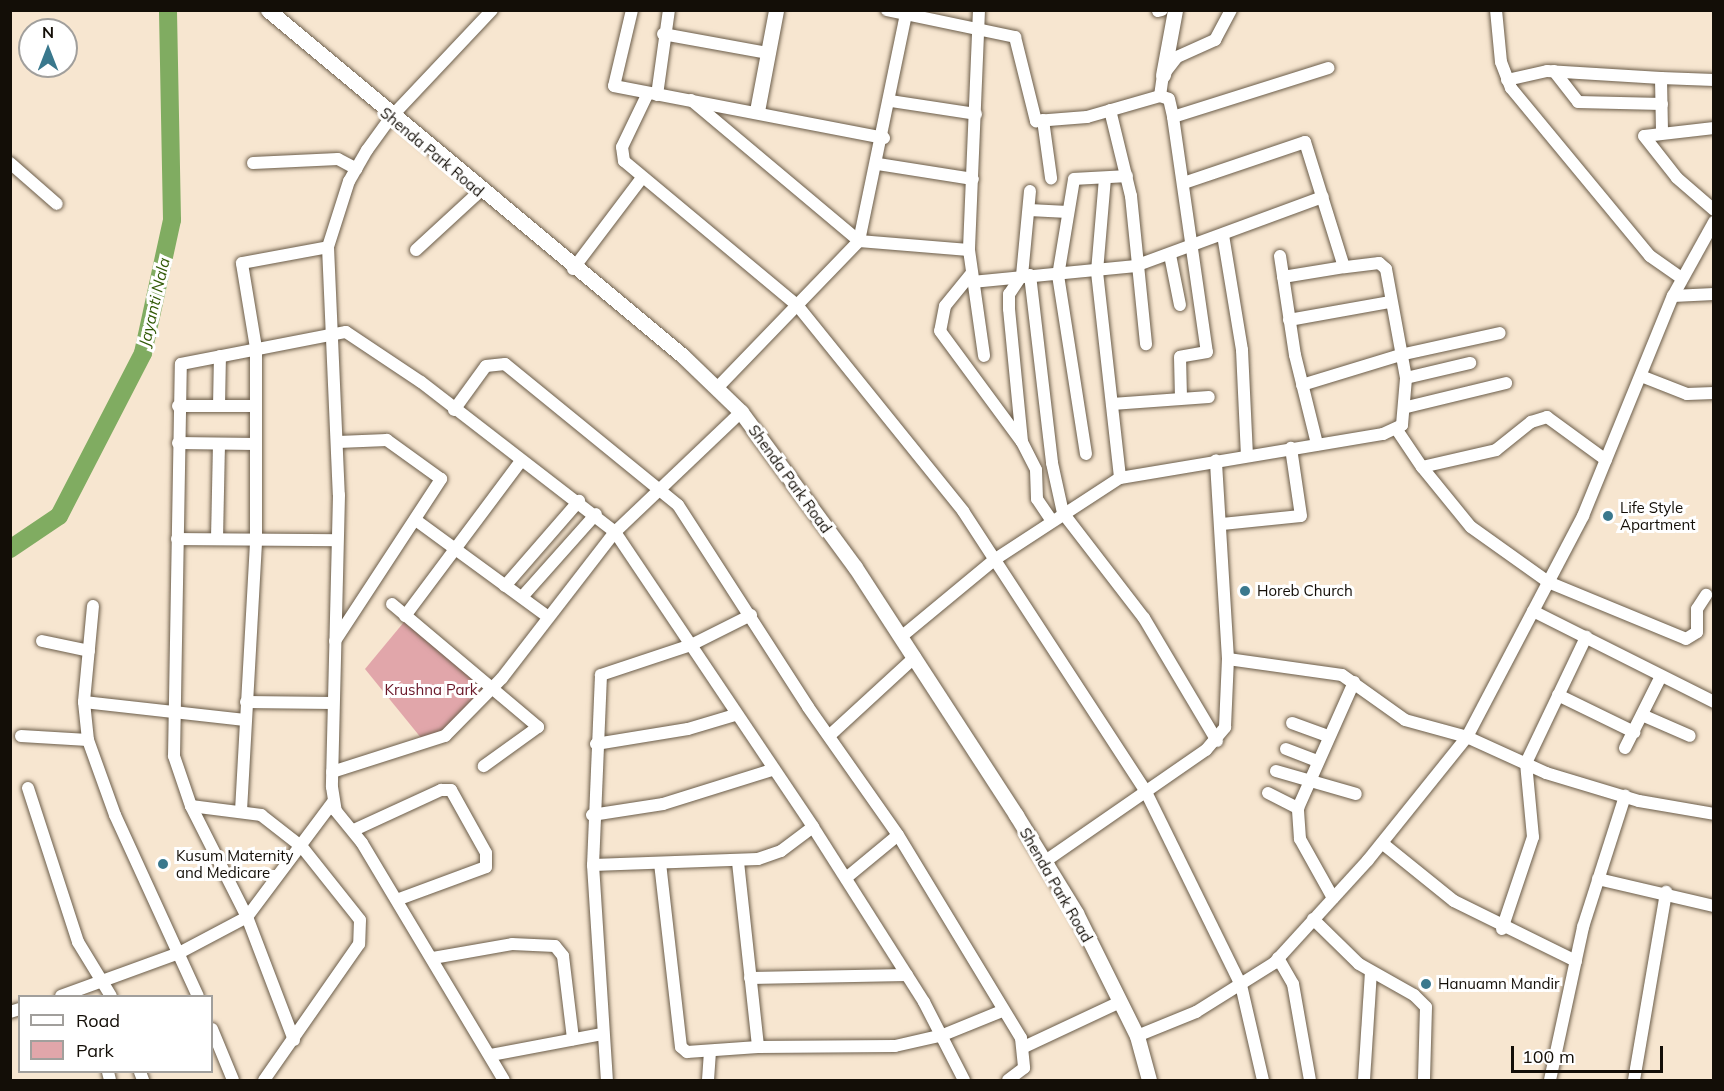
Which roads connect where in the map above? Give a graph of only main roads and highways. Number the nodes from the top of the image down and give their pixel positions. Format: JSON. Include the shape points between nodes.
{"nodes":[{"id":1,"x":268,"y":10,"type":"edge"},
{"id":2,"x":776,"y":10,"type":"edge"},
{"id":3,"x":1175,"y":10,"type":"edge"},
{"id":4,"x":1163,"y":75,"type":"road end"},
{"id":5,"x":756,"y":111,"type":"road end"},
{"id":6,"x":1149,"y":1080,"type":"edge"}],
"edges":[{"from":1,"to":6,"type":"main road","name":"Shenda Park Road","via":[[741,412],[915,657],[1044,862],[1137,1036]]},
{"from":2,"to":5,"type":"main road"},
{"from":3,"to":4,"type":"main road"}]}
